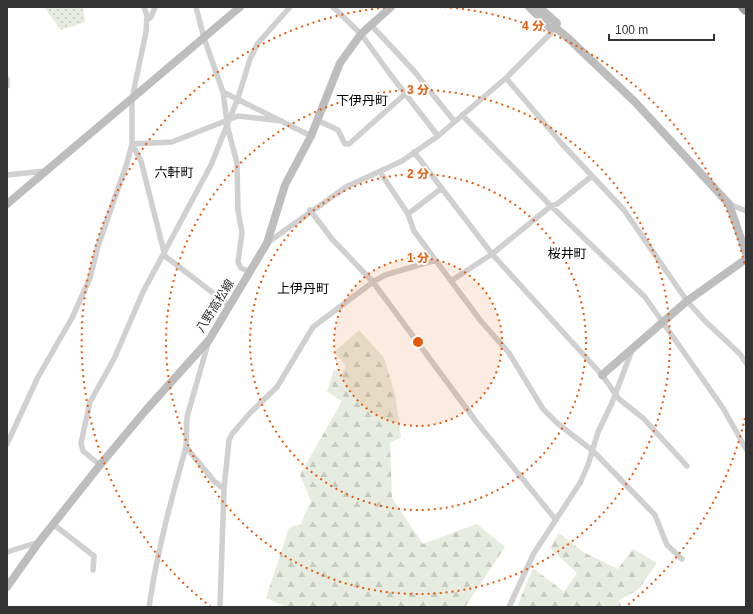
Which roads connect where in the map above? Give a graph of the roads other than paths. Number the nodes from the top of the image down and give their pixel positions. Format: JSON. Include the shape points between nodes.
{"nodes":[{"id":1,"x":144,"y":7,"type":"edge"},
{"id":2,"x":155,"y":7,"type":"edge"},
{"id":3,"x":196,"y":7,"type":"edge"},
{"id":4,"x":240,"y":7,"type":"edge"},
{"id":5,"x":290,"y":7,"type":"edge"},
{"id":6,"x":333,"y":7,"type":"edge"},
{"id":7,"x":392,"y":7,"type":"edge"},
{"id":8,"x":529,"y":7,"type":"edge"},
{"id":9,"x":539,"y":7,"type":"edge"},
{"id":10,"x":743,"y":7,"type":"edge"},
{"id":11,"x":746,"y":10,"type":"edge"},
{"id":12,"x":147,"y":20,"type":"junction"},
{"id":13,"x":371,"y":25,"type":"junction"},
{"id":14,"x":556,"y":28,"type":"junction"},
{"id":15,"x":361,"y":34,"type":"junction"},
{"id":16,"x":204,"y":38,"type":"junction"},
{"id":17,"x":506,"y":78,"type":"junction"},
{"id":18,"x":7,"y":79,"type":"edge"},
{"id":19,"x":7,"y":86,"type":"edge"},
{"id":20,"x":223,"y":92,"type":"junction"},
{"id":21,"x":405,"y":94,"type":"junction"},
{"id":22,"x":238,"y":98,"type":"junction"},
{"id":23,"x":132,"y":99,"type":"junction"},
{"id":24,"x":462,"y":115,"type":"junction"},
{"id":25,"x":228,"y":119,"type":"junction"},
{"id":26,"x":317,"y":120,"type":"junction"},
{"id":27,"x":282,"y":121,"type":"junction"},
{"id":28,"x":454,"y":121,"type":"junction"},
{"id":29,"x":311,"y":136,"type":"junction"},
{"id":30,"x":438,"y":136,"type":"junction"},
{"id":31,"x":132,"y":144,"type":"junction"},
{"id":32,"x":414,"y":152,"type":"junction"},
{"id":33,"x":45,"y":171,"type":"junction"},
{"id":34,"x":380,"y":172,"type":"junction"},
{"id":35,"x":7,"y":175,"type":"edge"},
{"id":36,"x":592,"y":176,"type":"junction"},
{"id":37,"x":442,"y":188,"type":"junction"},
{"id":38,"x":7,"y":204,"type":"edge"},
{"id":39,"x":729,"y":204,"type":"junction"},
{"id":40,"x":551,"y":206,"type":"junction"},
{"id":41,"x":310,"y":210,"type":"junction"},
{"id":42,"x":746,"y":211,"type":"edge"},
{"id":43,"x":408,"y":214,"type":"junction"},
{"id":44,"x":267,"y":243,"type":"junction"},
{"id":45,"x":166,"y":252,"type":"junction"},
{"id":46,"x":746,"y":253,"type":"edge"},
{"id":47,"x":492,"y":254,"type":"junction"},
{"id":48,"x":746,"y":259,"type":"edge"},
{"id":49,"x":436,"y":260,"type":"junction"},
{"id":50,"x":250,"y":272,"type":"junction"},
{"id":51,"x":451,"y":281,"type":"junction"},
{"id":52,"x":373,"y":282,"type":"junction"},
{"id":53,"x":687,"y":301,"type":"junction"},
{"id":54,"x":230,"y":306,"type":"junction"},
{"id":55,"x":663,"y":321,"type":"junction"},
{"id":56,"x":209,"y":340,"type":"junction"},
{"id":57,"x":632,"y":348,"type":"junction"},
{"id":58,"x":746,"y":363,"type":"edge"},
{"id":59,"x":602,"y":375,"type":"junction"},
{"id":60,"x":616,"y":392,"type":"junction"},
{"id":61,"x":7,"y":444,"type":"edge"},
{"id":62,"x":186,"y":447,"type":"junction"},
{"id":63,"x":746,"y":448,"type":"edge"},
{"id":64,"x":593,"y":451,"type":"junction"},
{"id":65,"x":100,"y":465,"type":"junction"},
{"id":66,"x":687,"y":466,"type":"dead end"},
{"id":67,"x":224,"y":489,"type":"junction"},
{"id":68,"x":556,"y":520,"type":"junction"},
{"id":69,"x":53,"y":524,"type":"junction"},
{"id":70,"x":39,"y":542,"type":"junction"},
{"id":71,"x":7,"y":552,"type":"edge"},
{"id":72,"x":682,"y":559,"type":"dead end"},
{"id":73,"x":93,"y":570,"type":"dead end"},
{"id":74,"x":7,"y":587,"type":"edge"},
{"id":75,"x":149,"y":607,"type":"edge"},
{"id":76,"x":220,"y":607,"type":"edge"},
{"id":77,"x":509,"y":607,"type":"edge"}],
"edges":[{"from":1,"to":12,"type":"street"},
{"from":2,"to":12,"type":"street"},
{"from":3,"to":16,"type":"street"},
{"from":4,"to":16,"type":"street"},
{"from":5,"to":22,"type":"street","via":[[258,43],[250,59]]},
{"from":6,"to":15,"type":"street"},
{"from":7,"to":13,"type":"street","name":"八野高松線"},
{"from":8,"to":14,"type":"street","via":[[550,28]]},
{"from":9,"to":14,"type":"street","via":[[557,23]]},
{"from":10,"to":11,"type":"highway"},
{"from":12,"to":23,"type":"street"},
{"from":13,"to":15,"type":"street","name":"八野高松線"},
{"from":13,"to":28,"type":"street","via":[[414,71]]},
{"from":14,"to":17,"type":"street"},
{"from":14,"to":39,"type":"street","via":[[634,102]]},
{"from":15,"to":21,"type":"street"},
{"from":15,"to":26,"type":"street","name":"八野高松線","via":[[340,63]]},
{"from":16,"to":20,"type":"street"},
{"from":16,"to":23,"type":"street"},
{"from":17,"to":24,"type":"street"},
{"from":17,"to":36,"type":"street"},
{"from":18,"to":19,"type":"street"},
{"from":20,"to":22,"type":"street"},
{"from":20,"to":25,"type":"street"},
{"from":21,"to":26,"type":"street","via":[[349,144],[345,144],[338,130]]},
{"from":21,"to":30,"type":"street"},
{"from":22,"to":25,"type":"street"},
{"from":22,"to":27,"type":"street"},
{"from":23,"to":31,"type":"street"},
{"from":23,"to":33,"type":"street"},
{"from":24,"to":28,"type":"street"},
{"from":24,"to":40,"type":"street"},
{"from":25,"to":27,"type":"street","via":[[238,116]]},
{"from":25,"to":31,"type":"street","via":[[172,142]]},
{"from":25,"to":45,"type":"street","via":[[211,165]]},
{"from":25,"to":50,"type":"street","via":[[228,129],[237,163],[238,211],[242,232],[238,262],[241,268]]},
{"from":26,"to":29,"type":"street","name":"八野高松線"},
{"from":27,"to":29,"type":"street"},
{"from":28,"to":30,"type":"street"},
{"from":29,"to":44,"type":"street","name":"八野高松線","via":[[285,185]]},
{"from":30,"to":32,"type":"street"},
{"from":31,"to":45,"type":"street","via":[[141,161]]},
{"from":31,"to":61,"type":"street","via":[[90,278],[72,318],[38,377]]},
{"from":32,"to":34,"type":"street"},
{"from":32,"to":37,"type":"street"},
{"from":33,"to":35,"type":"street"},
{"from":33,"to":38,"type":"street"},
{"from":34,"to":41,"type":"street","via":[[346,187]]},
{"from":34,"to":43,"type":"street"},
{"from":36,"to":40,"type":"street"},
{"from":36,"to":53,"type":"street","via":[[624,210]]},
{"from":37,"to":43,"type":"street"},
{"from":37,"to":47,"type":"street"},
{"from":39,"to":42,"type":"street"},
{"from":39,"to":46,"type":"street"},
{"from":40,"to":47,"type":"street"},
{"from":40,"to":55,"type":"street","via":[[645,297]]},
{"from":41,"to":44,"type":"street"},
{"from":41,"to":52,"type":"street"},
{"from":43,"to":49,"type":"street","via":[[414,231]]},
{"from":44,"to":50,"type":"street","name":"八野高松線"},
{"from":45,"to":54,"type":"street","via":[[165,256]]},
{"from":45,"to":65,"type":"street","via":[[143,292],[114,359],[90,402],[81,444],[83,450]]},
{"from":47,"to":51,"type":"street"},
{"from":47,"to":59,"type":"street"},
{"from":48,"to":53,"type":"street"},
{"from":49,"to":51,"type":"street"},
{"from":49,"to":52,"type":"street","via":[[385,275]]},
{"from":50,"to":54,"type":"street","name":"八野高松線"},
{"from":51,"to":64,"type":"street","via":[[509,353],[543,409]]},
{"from":52,"to":67,"type":"street","via":[[313,327],[277,387],[232,434],[229,440]]},
{"from":52,"to":68,"type":"street","via":[[478,424]]},
{"from":53,"to":55,"type":"street"},
{"from":53,"to":58,"type":"street"},
{"from":54,"to":56,"type":"street","name":"八野高松線"},
{"from":55,"to":57,"type":"street"},
{"from":55,"to":63,"type":"street","via":[[723,408]]},
{"from":56,"to":62,"type":"street","via":[[187,417]]},
{"from":56,"to":65,"type":"street","name":"八野高松線"},
{"from":57,"to":59,"type":"street"},
{"from":57,"to":60,"type":"street"},
{"from":59,"to":60,"type":"street"},
{"from":60,"to":64,"type":"street","via":[[598,432]]},
{"from":60,"to":66,"type":"street","via":[[619,399],[643,418]]},
{"from":62,"to":67,"type":"street"},
{"from":62,"to":75,"type":"street","via":[[156,563]]},
{"from":64,"to":68,"type":"street","via":[[580,483]]},
{"from":64,"to":72,"type":"street","via":[[655,515],[668,545]]},
{"from":65,"to":69,"type":"street","name":"八野高松線"},
{"from":67,"to":76,"type":"street"},
{"from":68,"to":77,"type":"street","via":[[534,553]]},
{"from":69,"to":70,"type":"street","name":"八野高松線"},
{"from":69,"to":73,"type":"street","via":[[94,556]]},
{"from":70,"to":71,"type":"street"},
{"from":70,"to":74,"type":"street","name":"八野高松線"}]}
